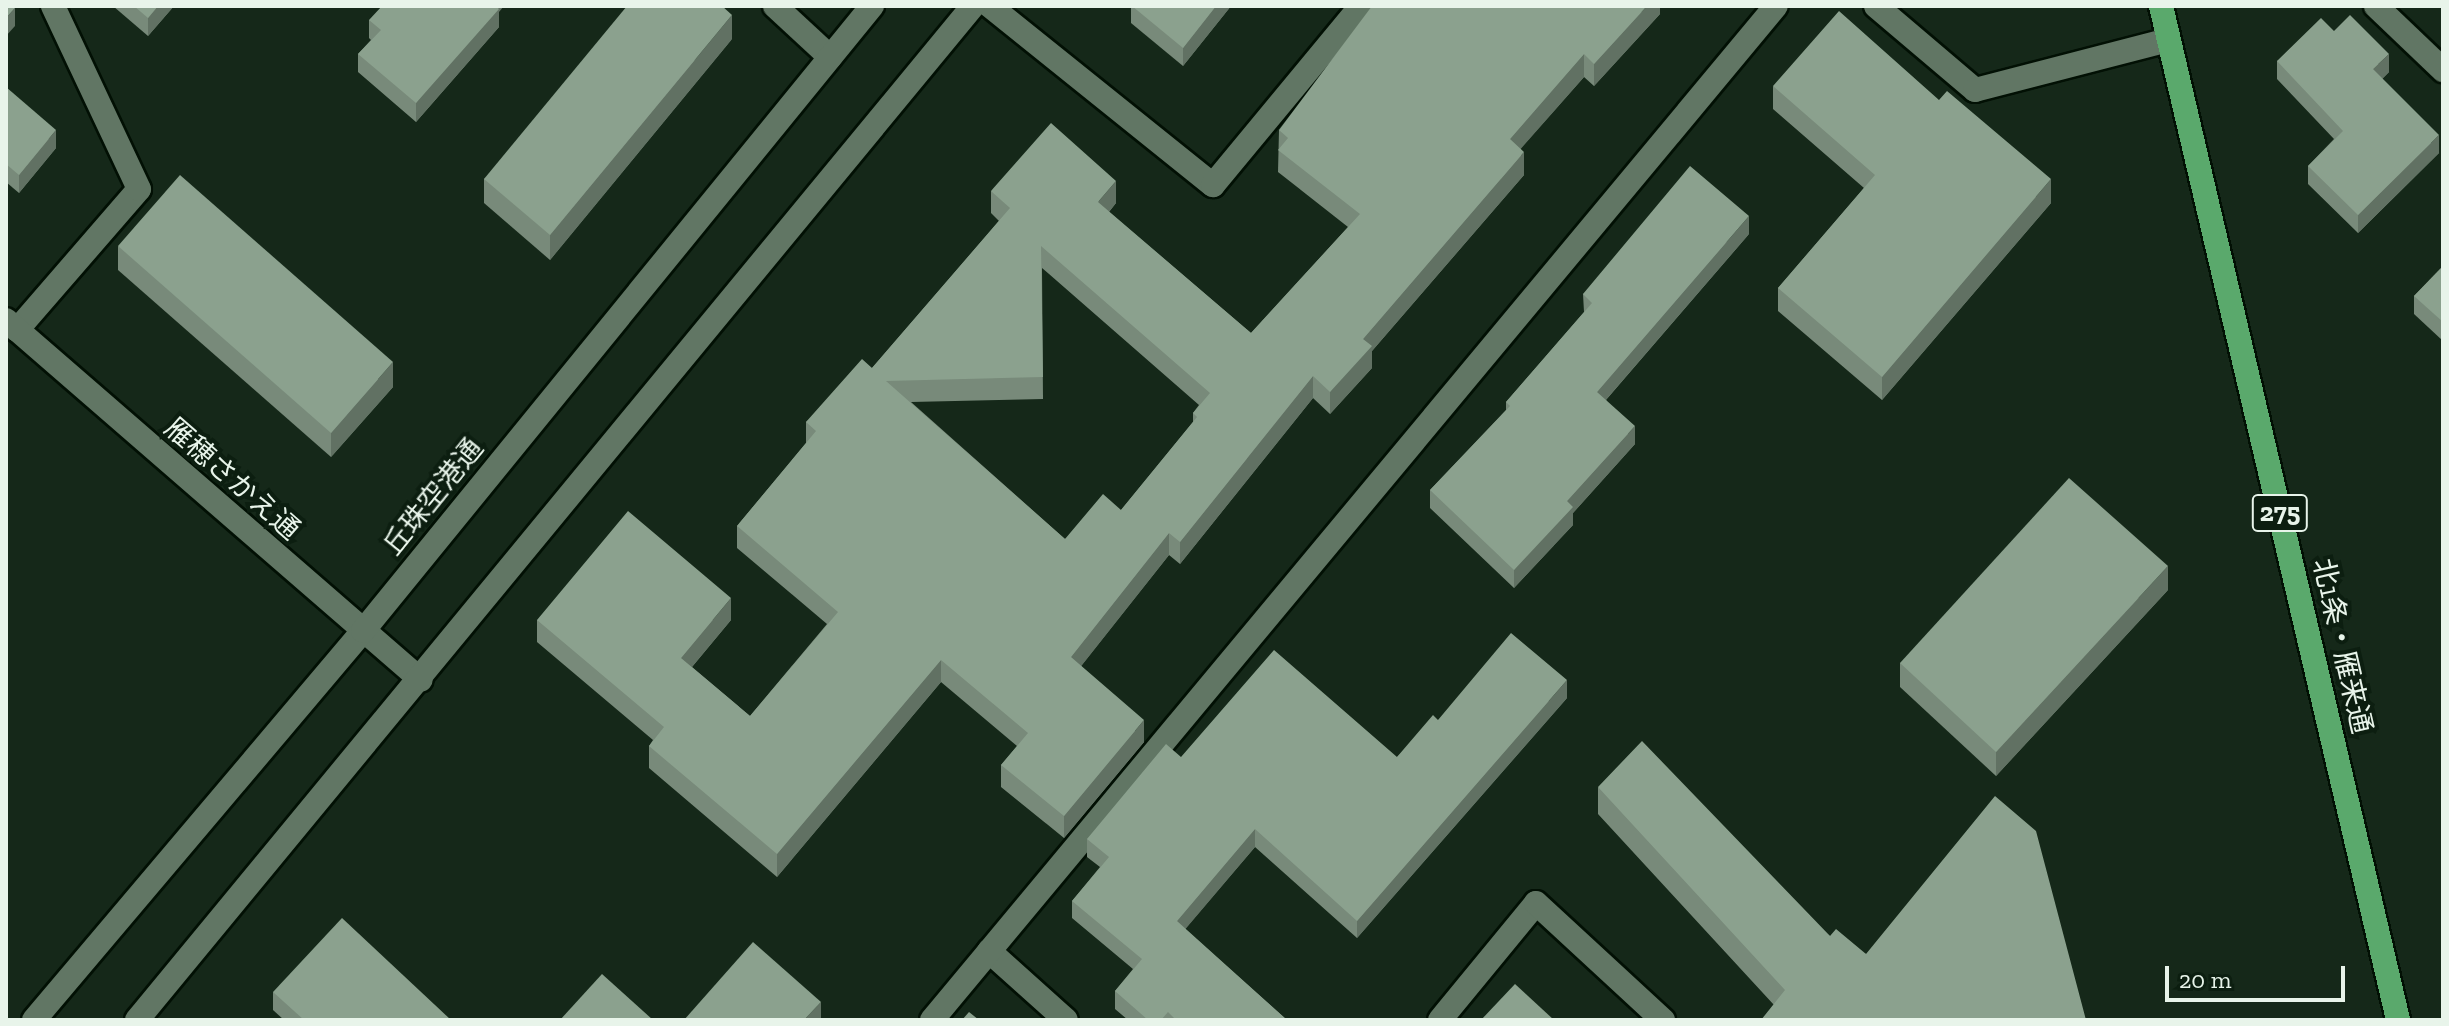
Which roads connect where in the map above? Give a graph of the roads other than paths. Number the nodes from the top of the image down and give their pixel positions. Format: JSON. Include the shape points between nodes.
{"nodes":[{"id":1,"x":53,"y":6,"type":"edge"},
{"id":2,"x":775,"y":6,"type":"edge"},
{"id":3,"x":872,"y":6,"type":"edge"},
{"id":4,"x":973,"y":6,"type":"edge"},
{"id":5,"x":990,"y":6,"type":"edge"},
{"id":6,"x":1361,"y":6,"type":"edge"},
{"id":7,"x":1776,"y":6,"type":"edge"},
{"id":8,"x":1876,"y":6,"type":"edge"},
{"id":9,"x":2161,"y":6,"type":"edge"},
{"id":10,"x":2376,"y":6,"type":"edge"},
{"id":11,"x":2169,"y":40,"type":"junction"},
{"id":12,"x":830,"y":57,"type":"junction"},
{"id":13,"x":2443,"y":70,"type":"edge"},
{"id":14,"x":12,"y":325,"type":"edge"},
{"id":15,"x":363,"y":631,"type":"junction"},
{"id":16,"x":421,"y":680,"type":"junction"},
{"id":17,"x":989,"y":951,"type":"junction"},
{"id":18,"x":34,"y":1020,"type":"edge"},
{"id":19,"x":137,"y":1020,"type":"edge"},
{"id":20,"x":932,"y":1020,"type":"edge"},
{"id":21,"x":1066,"y":1020,"type":"edge"},
{"id":22,"x":1440,"y":1020,"type":"edge"},
{"id":23,"x":1663,"y":1020,"type":"edge"},
{"id":24,"x":2398,"y":1020,"type":"edge"}],
"edges":[{"from":1,"to":14,"type":"street","via":[[139,189]]},
{"from":2,"to":12,"type":"street"},
{"from":3,"to":12,"type":"street","name":"丘珠空港通"},
{"from":4,"to":16,"type":"street"},
{"from":5,"to":6,"type":"street","via":[[1213,185]]},
{"from":7,"to":17,"type":"street"},
{"from":8,"to":11,"type":"street","via":[[1975,90]]},
{"from":9,"to":11,"type":"highway","name":"北1条・雁来通","number":"275"},
{"from":10,"to":13,"type":"street"},
{"from":11,"to":24,"type":"highway","name":"北1条・雁来通","number":"275"},
{"from":12,"to":15,"type":"street","name":"丘珠空港通"},
{"from":14,"to":15,"type":"street","name":"雁穂さかえ通"},
{"from":15,"to":16,"type":"street","name":"雁穂さかえ通"},
{"from":15,"to":18,"type":"street","name":"丘珠空港通"},
{"from":16,"to":19,"type":"street"},
{"from":17,"to":20,"type":"street"},
{"from":17,"to":21,"type":"street"},
{"from":22,"to":23,"type":"street","via":[[1536,903]]}]}
